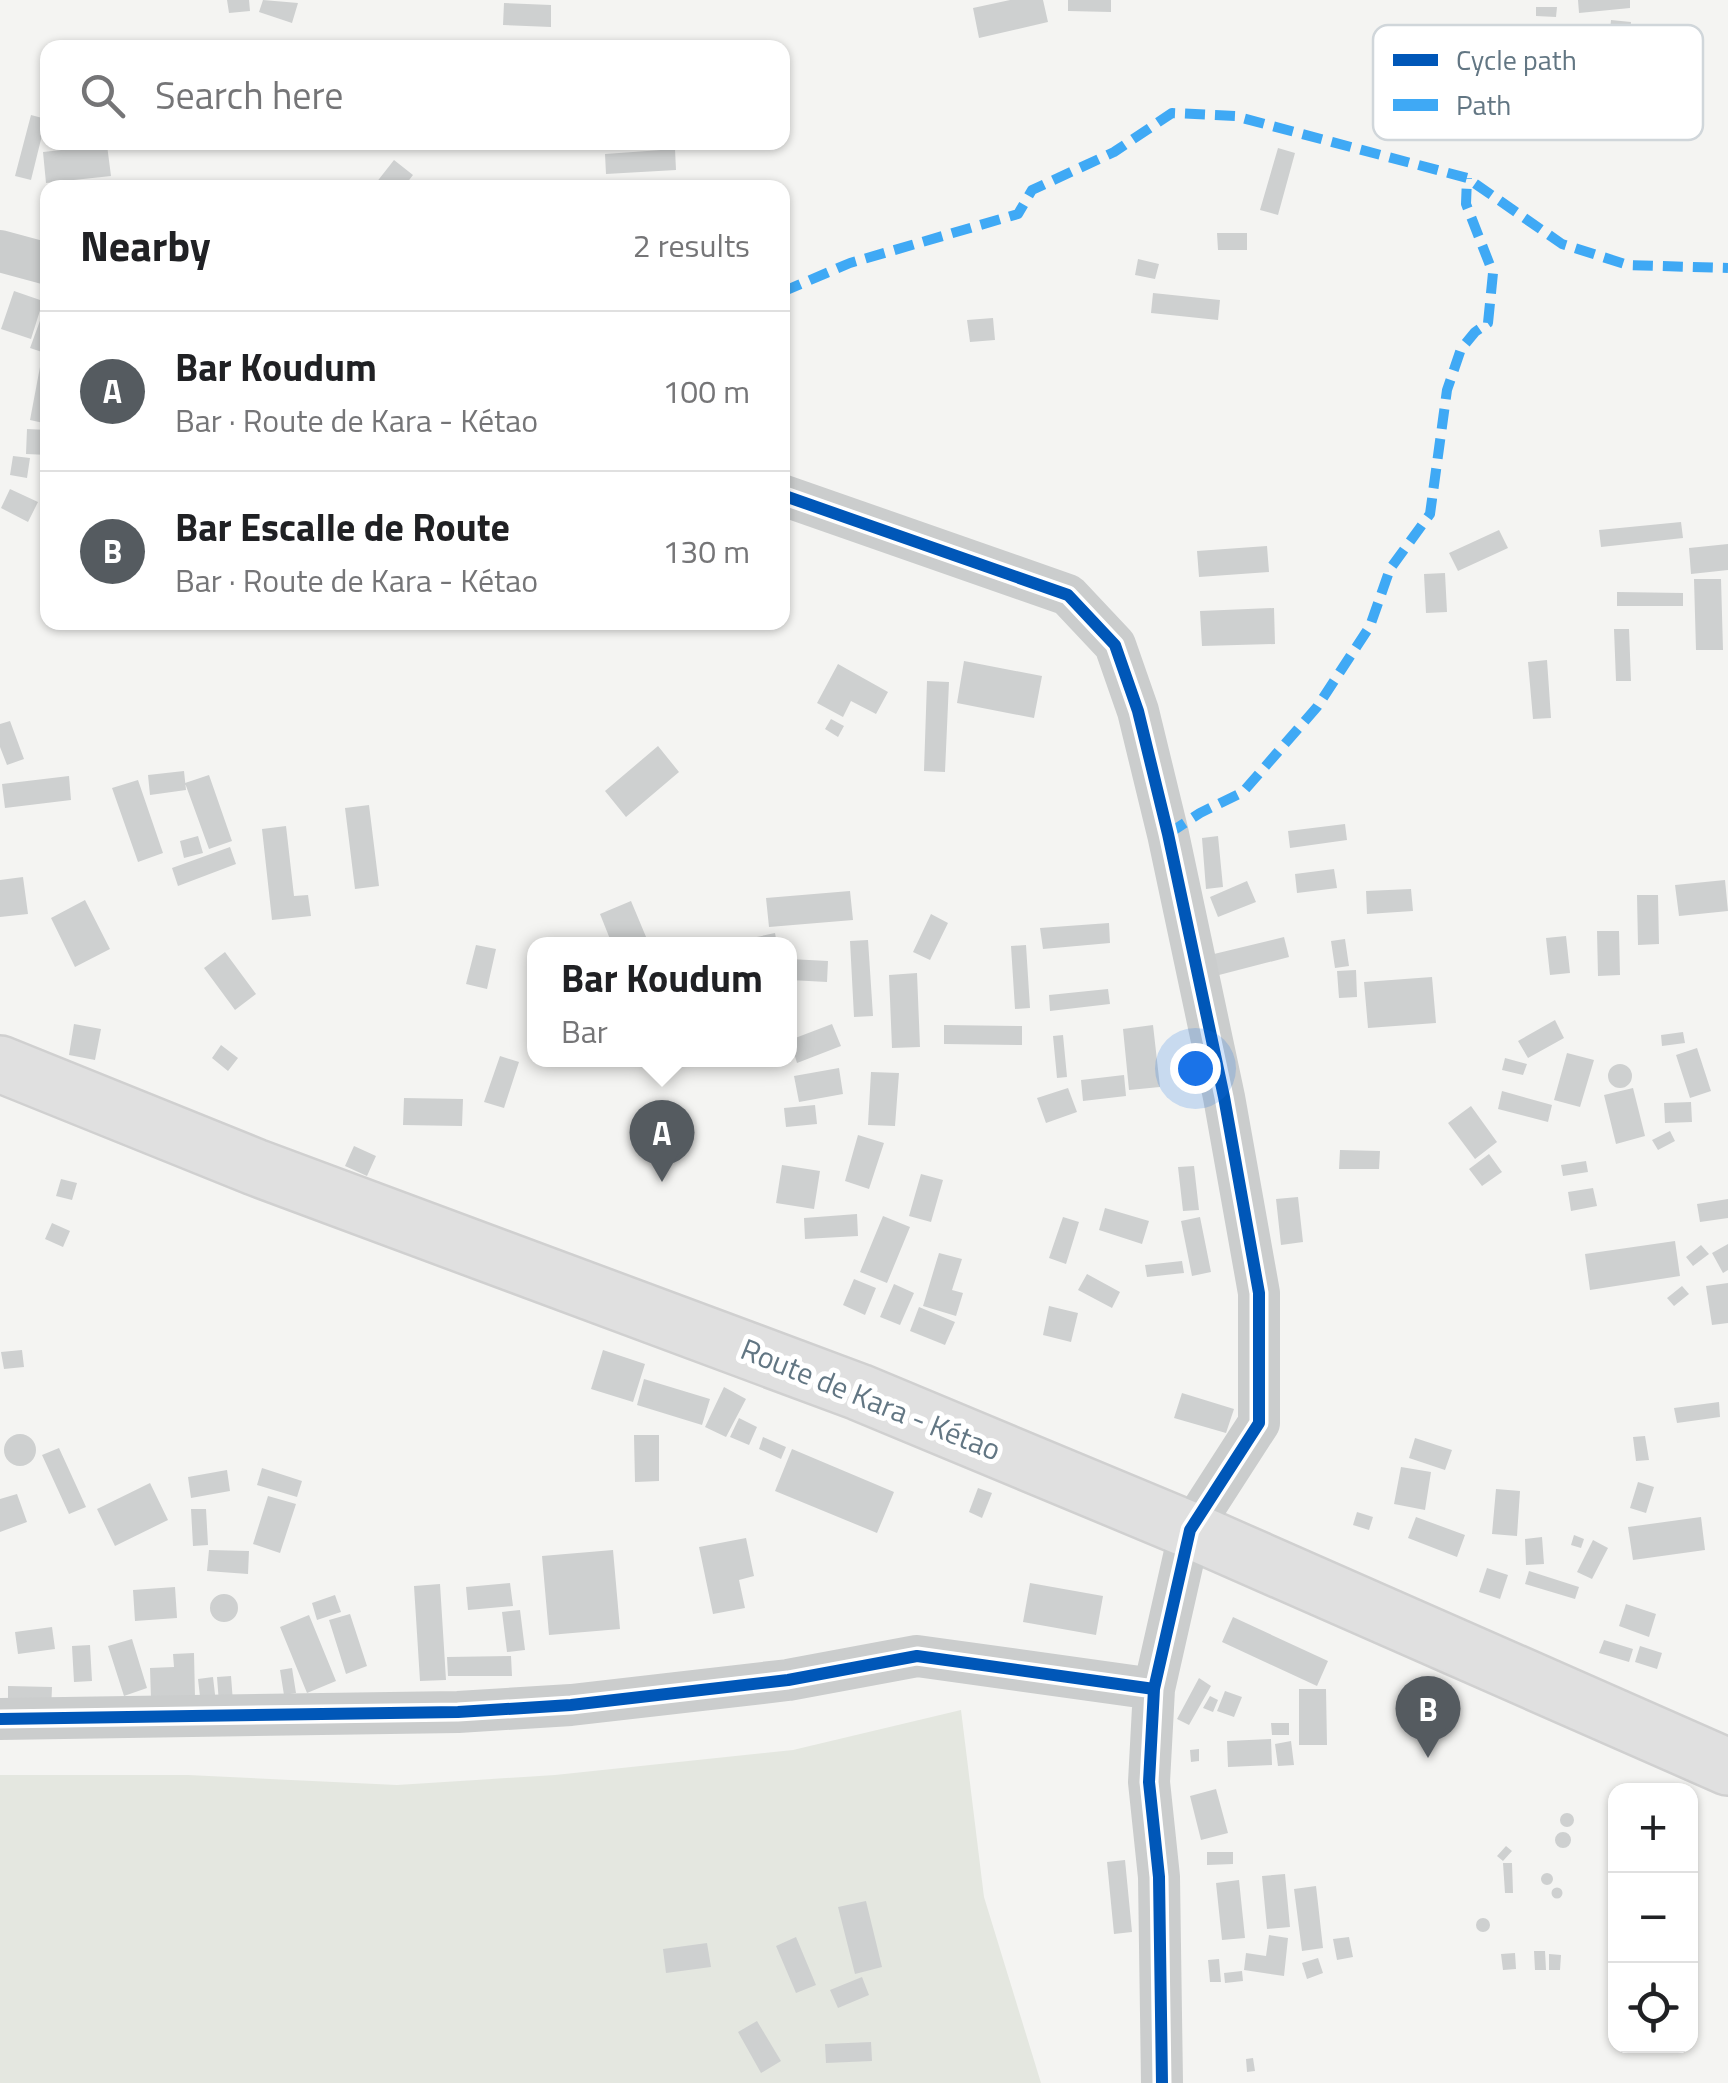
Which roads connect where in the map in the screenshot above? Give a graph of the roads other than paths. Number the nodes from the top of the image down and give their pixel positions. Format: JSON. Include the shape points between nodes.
{"nodes":[{"id":1,"x":0,"y":251,"type":"edge"},
{"id":2,"x":40,"y":262,"type":"edge"},
{"id":3,"x":790,"y":498,"type":"edge"},
{"id":4,"x":0,"y":1064,"type":"edge"},
{"id":5,"x":1190,"y":1530,"type":"junction"},
{"id":6,"x":1154,"y":1688,"type":"junction"},
{"id":7,"x":0,"y":1718,"type":"edge"},
{"id":8,"x":1728,"y":1767,"type":"edge"},
{"id":9,"x":1162,"y":2083,"type":"edge"}],
"edges":[{"from":1,"to":2,"type":"street"},
{"from":3,"to":5,"type":"street","via":[[1068,595],[1115,645],[1168,834],[1259,1294],[1259,1423]]},
{"from":4,"to":5,"type":"main road","name":"Route de Kara - Kétao","via":[[273,1174],[859,1392]]},
{"from":5,"to":6,"type":"street"},
{"from":5,"to":8,"type":"main road","name":"Route de Kara - Kétao"},
{"from":6,"to":7,"type":"street","via":[[917,1656],[788,1680],[571,1705]]},
{"from":6,"to":9,"type":"street","via":[[1149,1782],[1159,1877]]}]}
